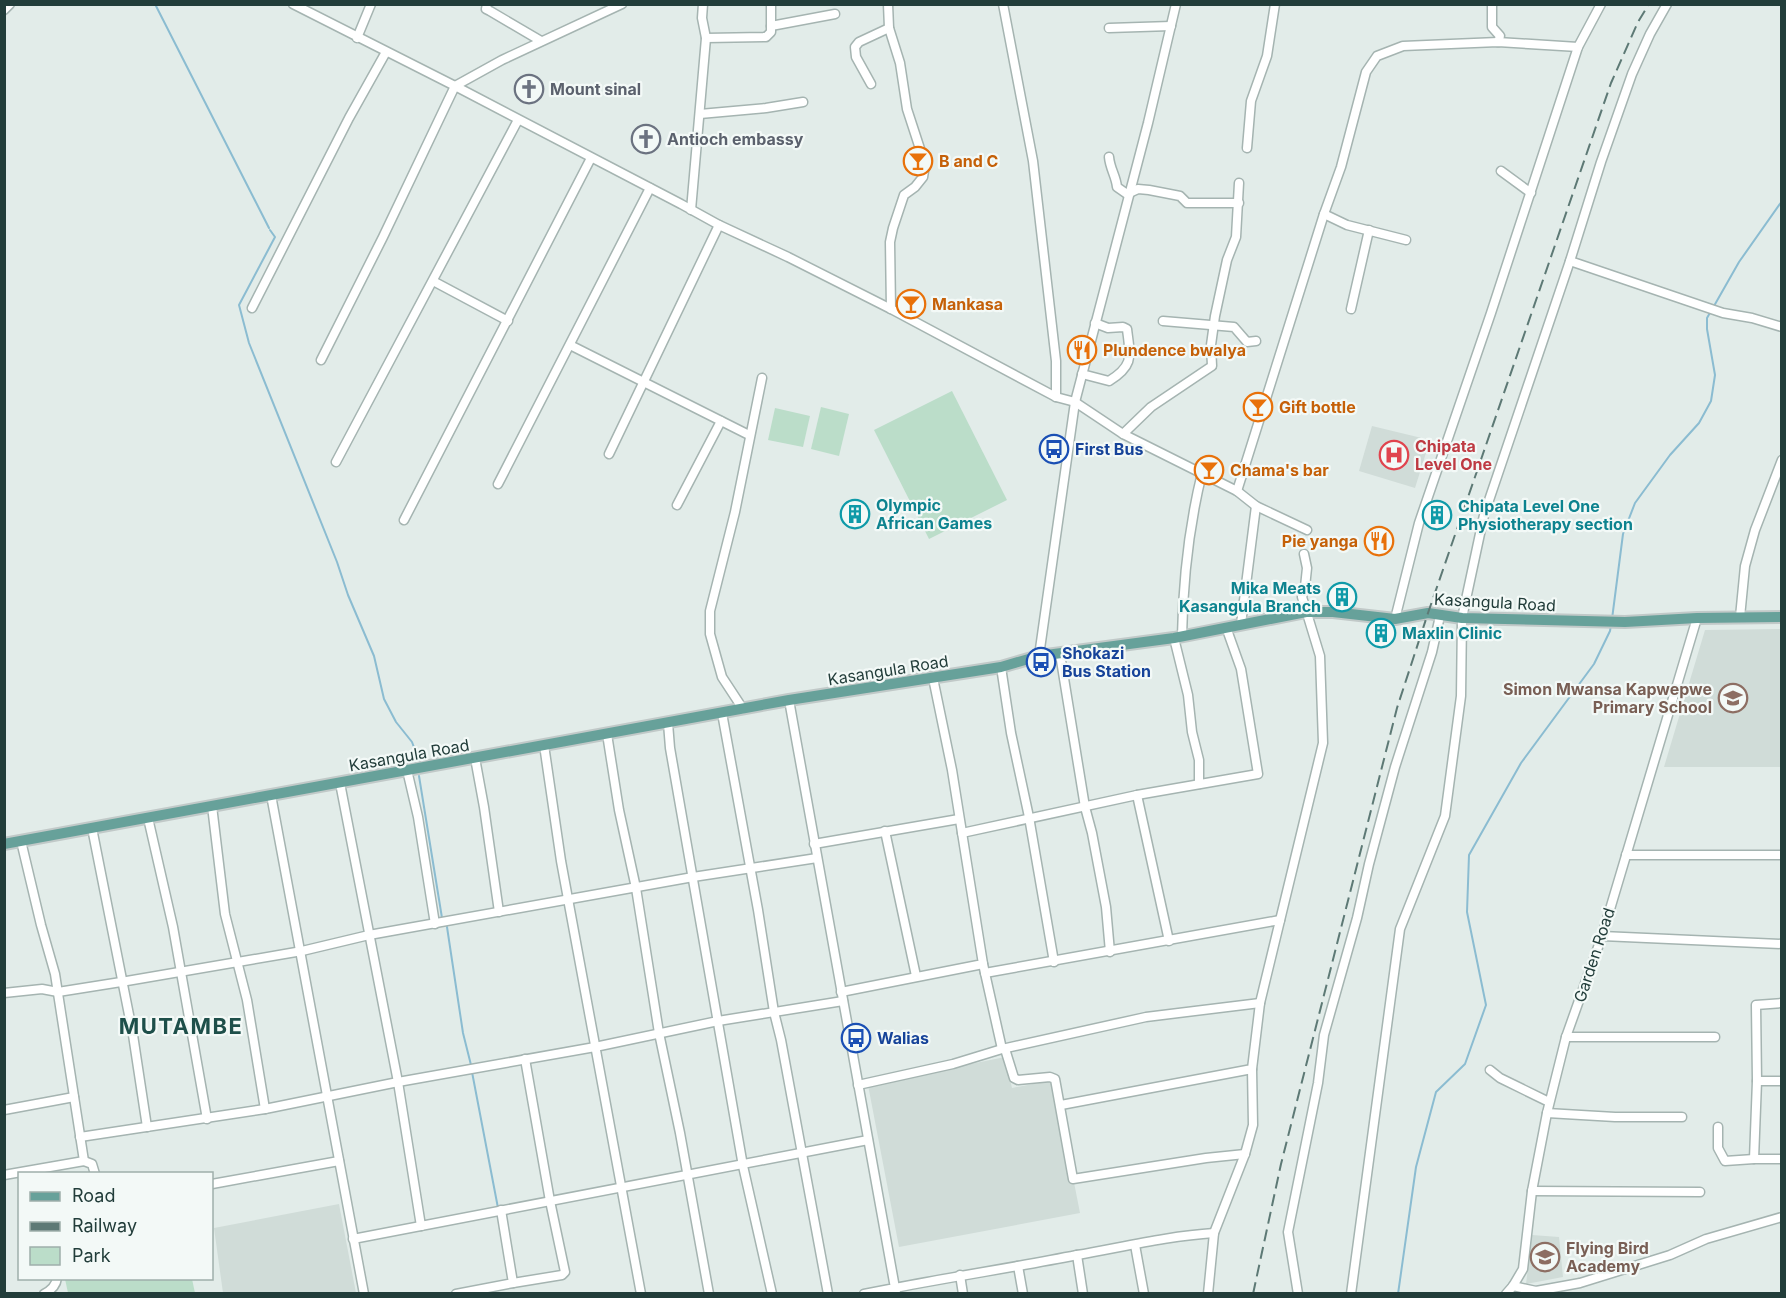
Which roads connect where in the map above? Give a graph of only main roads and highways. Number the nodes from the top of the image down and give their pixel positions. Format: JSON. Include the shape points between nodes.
{"nodes":[{"id":1,"x":1782,"y":617,"type":"edge"},
{"id":2,"x":4,"y":844,"type":"edge"}],
"edges":[{"from":1,"to":2,"type":"main road","name":"Kasangula Road","via":[[1600,622],[1462,618],[1428,613],[1395,619],[1306,612],[1178,637],[1039,656],[1001,667],[789,700]]}]}
